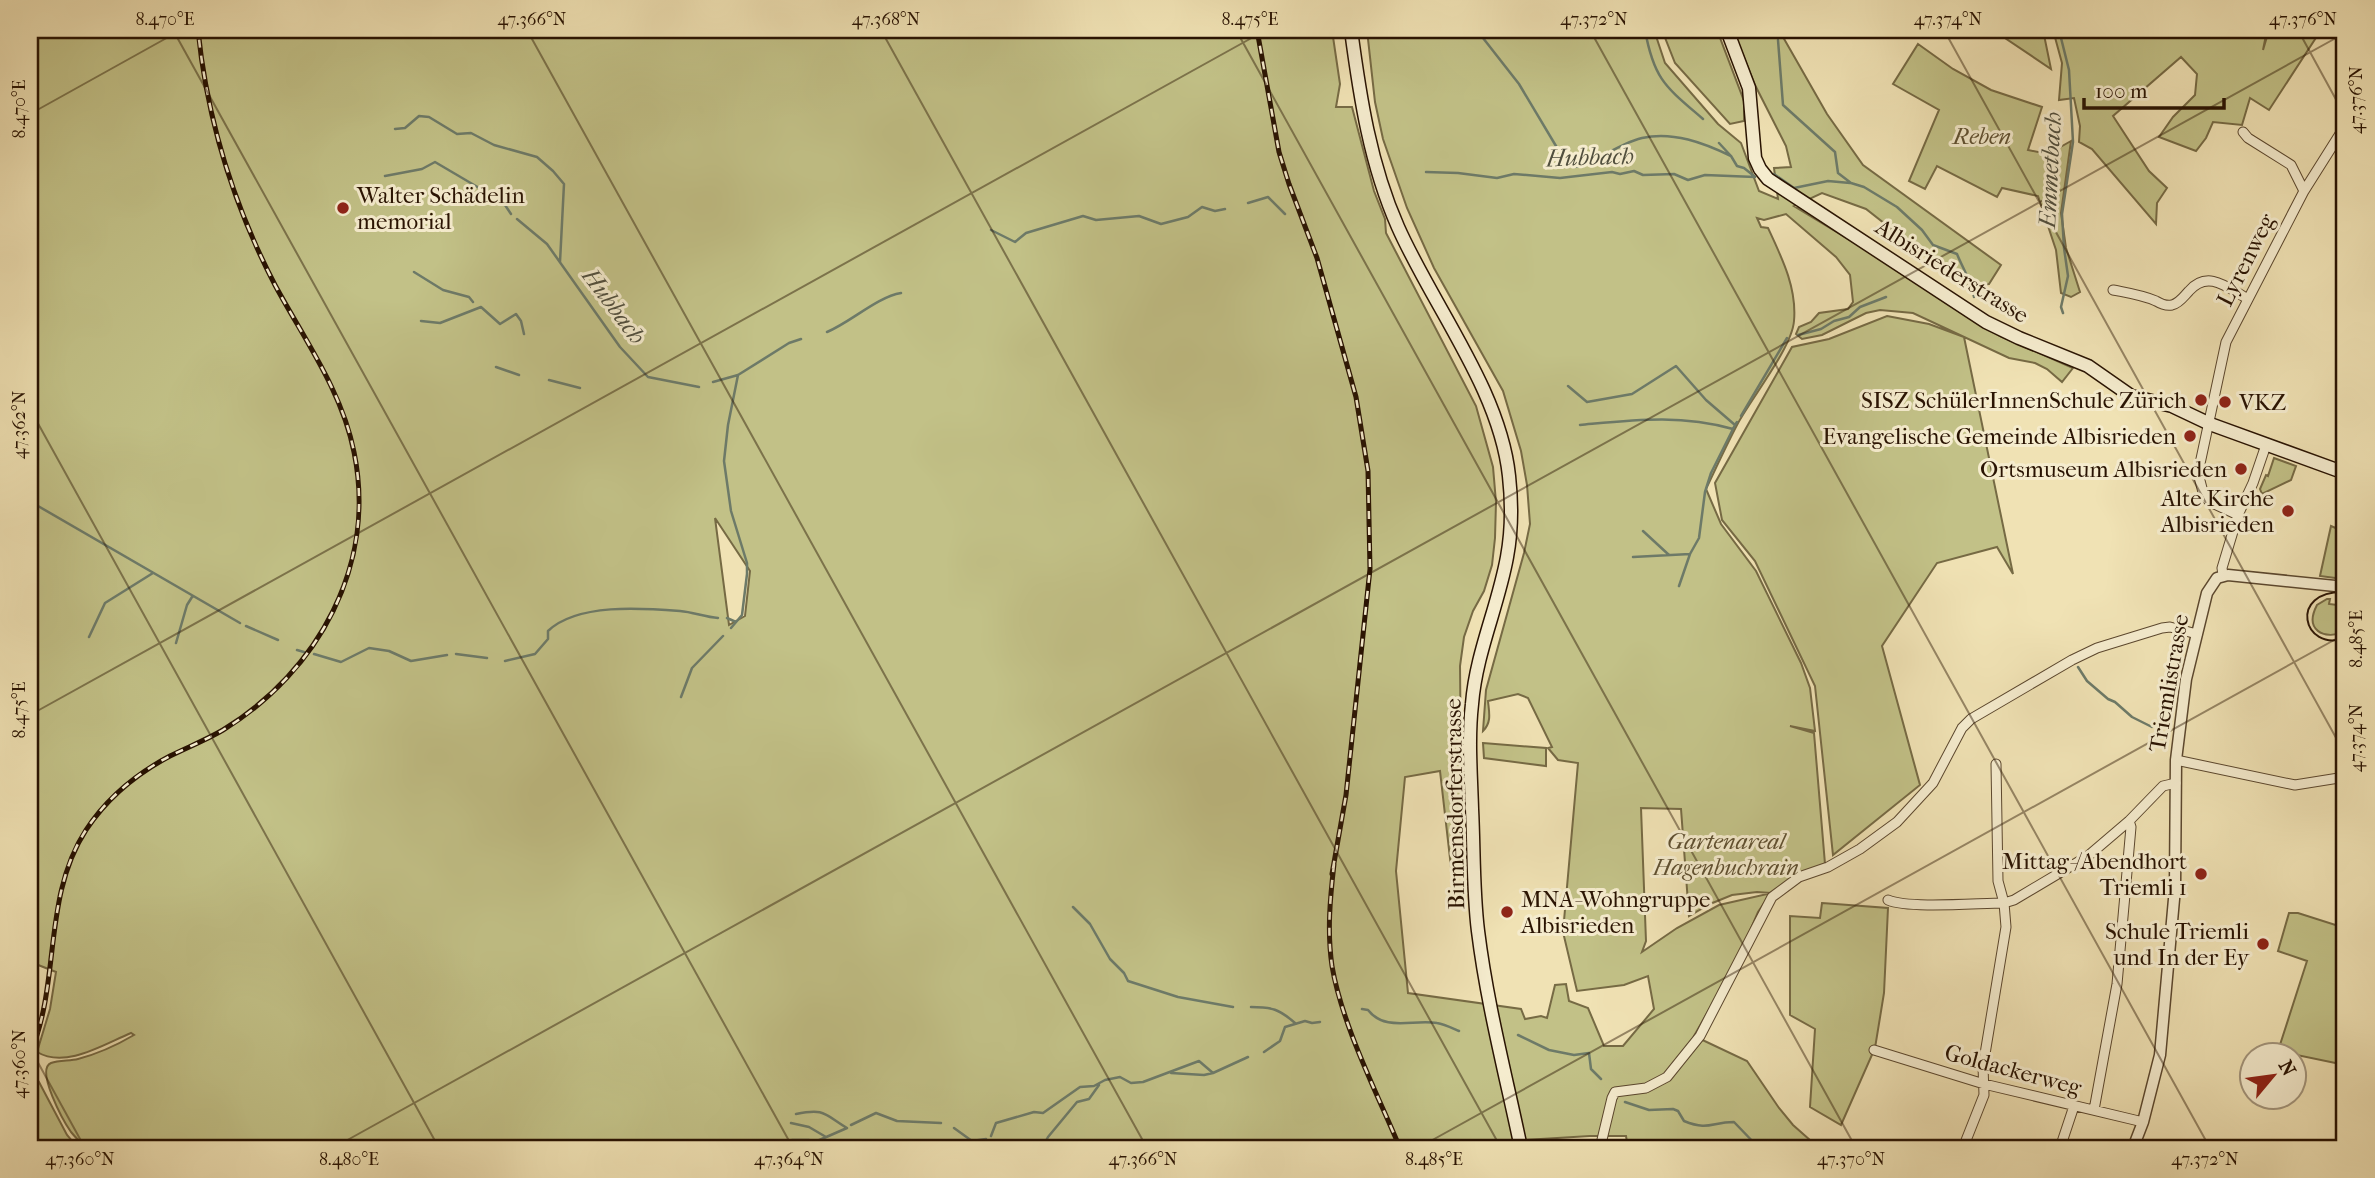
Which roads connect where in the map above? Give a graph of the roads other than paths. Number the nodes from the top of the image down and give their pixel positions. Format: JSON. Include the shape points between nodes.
{"nodes":[{"id":1,"x":1351,"y":30,"type":"edge"},
{"id":2,"x":1727,"y":30,"type":"edge"},
{"id":3,"x":2345,"y":126,"type":"edge"},
{"id":4,"x":2243,"y":132,"type":"dead end"},
{"id":5,"x":2304,"y":191,"type":"junction"},
{"id":6,"x":2113,"y":290,"type":"dead end"},
{"id":7,"x":2248,"y":299,"type":"junction"},
{"id":8,"x":2210,"y":424,"type":"junction"},
{"id":9,"x":2266,"y":445,"type":"junction"},
{"id":10,"x":2345,"y":473,"type":"edge"},
{"id":11,"x":2238,"y":515,"type":"junction"},
{"id":12,"x":2222,"y":575,"type":"junction"},
{"id":13,"x":2345,"y":587,"type":"edge"},
{"id":14,"x":2197,"y":634,"type":"junction"},
{"id":15,"x":2176,"y":760,"type":"junction"},
{"id":16,"x":1996,"y":764,"type":"dead end"},
{"id":17,"x":2345,"y":777,"type":"edge"},
{"id":18,"x":2176,"y":783,"type":"junction"},
{"id":19,"x":2129,"y":821,"type":"junction"},
{"id":20,"x":1888,"y":900,"type":"dead end"},
{"id":21,"x":2004,"y":903,"type":"junction"},
{"id":22,"x":1874,"y":1050,"type":"dead end"},
{"id":23,"x":1984,"y":1084,"type":"junction"},
{"id":24,"x":2074,"y":1106,"type":"junction"},
{"id":25,"x":2094,"y":1111,"type":"junction"},
{"id":26,"x":2143,"y":1122,"type":"junction"},
{"id":27,"x":1521,"y":1148,"type":"edge"},
{"id":28,"x":1600,"y":1148,"type":"edge"},
{"id":29,"x":1963,"y":1148,"type":"edge"},
{"id":30,"x":2060,"y":1148,"type":"edge"},
{"id":31,"x":2133,"y":1148,"type":"edge"}],
"edges":[{"from":1,"to":27,"type":"main road","name":"Birmensdorferstrasse","via":[[1369,141],[1382,187],[1416,264],[1489,400],[1509,475],[1507,557],[1476,673],[1470,735],[1478,932]]},
{"from":2,"to":8,"type":"main road","name":"Albisriederstrasse","via":[[1749,88],[1755,159],[1768,179],[1994,327],[2088,366],[2131,396],[2172,406]]},
{"from":3,"to":5,"type":"street","name":"Lyrenweg"},
{"from":4,"to":5,"type":"street","via":[[2291,165]]},
{"from":5,"to":7,"type":"street","name":"Lyrenweg"},
{"from":6,"to":7,"type":"street","via":[[2172,305],[2197,282],[2207,280]]},
{"from":7,"to":8,"type":"street","name":"Lyrenweg","via":[[2225,342]]},
{"from":8,"to":9,"type":"main road","name":"Albisriederstrasse"},
{"from":8,"to":11,"type":"street","name":"Lyrenweg","via":[[2199,482],[2210,502]]},
{"from":9,"to":10,"type":"main road","name":"Albisriederstrasse"},
{"from":9,"to":11,"type":"street","name":"Triemlistrasse"},
{"from":11,"to":12,"type":"street","name":"Triemlistrasse"},
{"from":12,"to":13,"type":"street"},
{"from":12,"to":14,"type":"street","name":"Triemlistrasse","via":[[2207,593]]},
{"from":14,"to":15,"type":"street","name":"Triemlistrasse"},
{"from":14,"to":28,"type":"street","via":[[2162,628],[2097,648],[1971,719],[1933,783],[1897,822],[1860,849],[1799,877],[1772,897],[1684,1058],[1660,1082],[1615,1092]]},
{"from":15,"to":17,"type":"street","via":[[2295,785]]},
{"from":15,"to":18,"type":"street","name":"Triemlistrasse"},
{"from":16,"to":21,"type":"street","via":[[1998,881]]},
{"from":18,"to":19,"type":"street","via":[[2163,786]]},
{"from":18,"to":26,"type":"street","name":"Triemlistrasse","via":[[2175,888],[2161,1044]]},
{"from":19,"to":21,"type":"street","via":[[2088,856]]},
{"from":19,"to":25,"type":"street","via":[[2117,984]]},
{"from":20,"to":21,"type":"street"},
{"from":21,"to":23,"type":"street","via":[[2006,927]]},
{"from":22,"to":23,"type":"street","name":"Goldackerweg"},
{"from":23,"to":24,"type":"street","name":"Goldackerweg"},
{"from":23,"to":29,"type":"street"},
{"from":24,"to":25,"type":"street","name":"Goldackerweg"},
{"from":24,"to":30,"type":"street"},
{"from":25,"to":26,"type":"street","name":"Goldackerweg"},
{"from":26,"to":31,"type":"street","name":"Triemlistrasse"}]}
